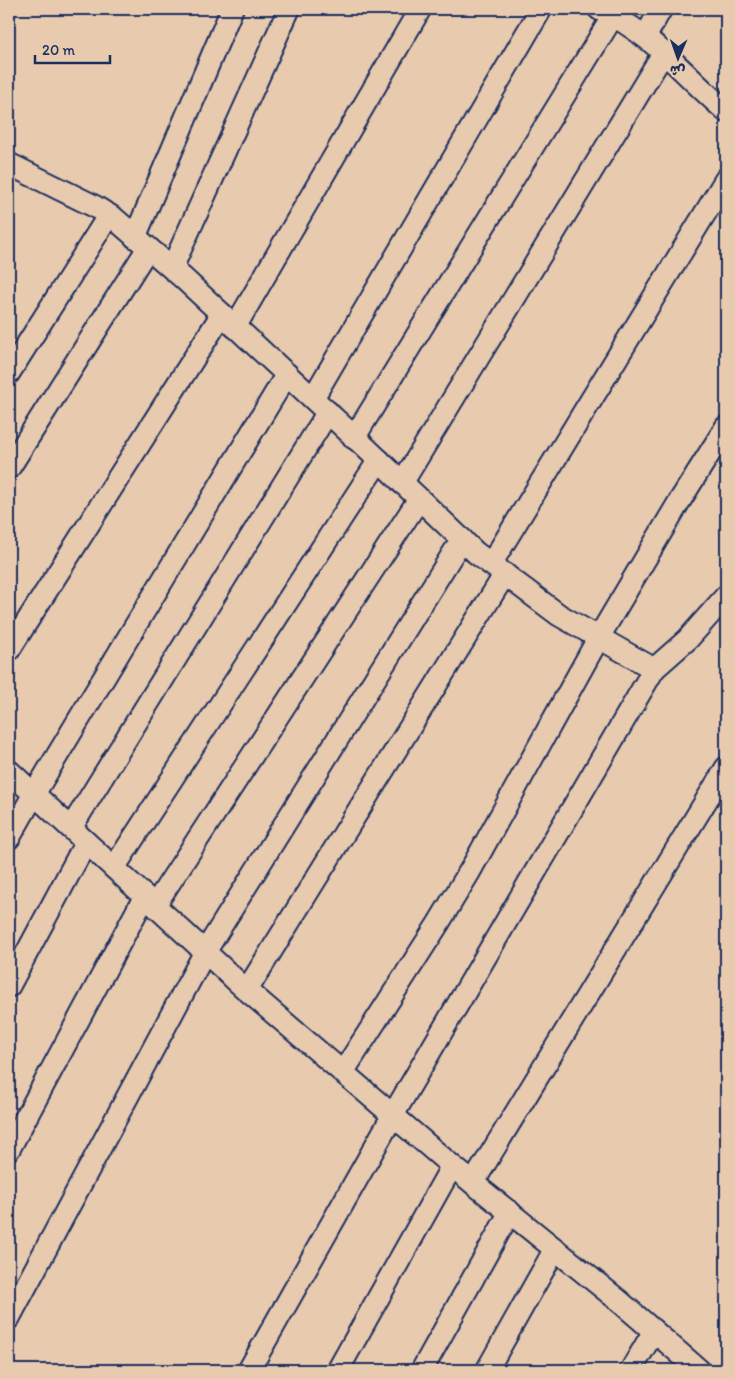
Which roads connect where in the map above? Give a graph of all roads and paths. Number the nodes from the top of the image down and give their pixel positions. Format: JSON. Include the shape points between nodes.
{"nodes":[{"id":1,"x":232,"y":9,"type":"edge"},
{"id":2,"x":289,"y":9,"type":"edge"},
{"id":3,"x":420,"y":9,"type":"edge"},
{"id":4,"x":541,"y":9,"type":"edge"},
{"id":5,"x":661,"y":9,"type":"edge"},
{"id":6,"x":606,"y":12,"type":"edge"},
{"id":7,"x":645,"y":37,"type":"junction"},
{"id":8,"x":664,"y":52,"type":"junction"},
{"id":9,"x":726,"y":109,"type":"edge"},
{"id":10,"x":9,"y":164,"type":"edge"},
{"id":11,"x":726,"y":179,"type":"edge"},
{"id":12,"x":109,"y":215,"type":"junction"},
{"id":13,"x":142,"y":242,"type":"junction"},
{"id":14,"x":172,"y":268,"type":"junction"},
{"id":15,"x":229,"y":320,"type":"junction"},
{"id":16,"x":9,"y":373,"type":"edge"},
{"id":17,"x":287,"y":374,"type":"junction"},
{"id":18,"x":320,"y":405,"type":"junction"},
{"id":19,"x":726,"y":427,"type":"edge"},
{"id":20,"x":354,"y":438,"type":"junction"},
{"id":21,"x":379,"y":460,"type":"junction"},
{"id":22,"x":9,"y":468,"type":"edge"},
{"id":23,"x":402,"y":483,"type":"junction"},
{"id":24,"x":419,"y":499,"type":"junction"},
{"id":25,"x":462,"y":539,"type":"junction"},
{"id":26,"x":498,"y":569,"type":"junction"},
{"id":27,"x":726,"y":596,"type":"edge"},
{"id":28,"x":599,"y":637,"type":"junction"},
{"id":29,"x":9,"y":650,"type":"edge"},
{"id":30,"x":654,"y":669,"type":"junction"},
{"id":31,"x":726,"y":768,"type":"edge"},
{"id":32,"x":9,"y":771,"type":"edge"},
{"id":33,"x":34,"y":794,"type":"junction"},
{"id":34,"x":78,"y":835,"type":"junction"},
{"id":35,"x":9,"y":838,"type":"edge"},
{"id":36,"x":114,"y":868,"type":"junction"},
{"id":37,"x":150,"y":901,"type":"junction"},
{"id":38,"x":205,"y":952,"type":"junction"},
{"id":39,"x":9,"y":986,"type":"edge"},
{"id":40,"x":248,"y":990,"type":"junction"},
{"id":41,"x":343,"y":1072,"type":"junction"},
{"id":42,"x":392,"y":1115,"type":"junction"},
{"id":43,"x":9,"y":1149,"type":"edge"},
{"id":44,"x":452,"y":1166,"type":"junction"},
{"id":45,"x":473,"y":1182,"type":"junction"},
{"id":46,"x":510,"y":1212,"type":"junction"},
{"id":47,"x":555,"y":1249,"type":"junction"},
{"id":48,"x":9,"y":1318,"type":"edge"},
{"id":49,"x":654,"y":1331,"type":"junction"},
{"id":50,"x":249,"y":1370,"type":"edge"},
{"id":51,"x":338,"y":1370,"type":"edge"},
{"id":52,"x":422,"y":1370,"type":"edge"},
{"id":53,"x":487,"y":1370,"type":"edge"},
{"id":54,"x":631,"y":1370,"type":"edge"},
{"id":55,"x":699,"y":1370,"type":"edge"}],
"edges":[{"from":1,"to":13,"type":"street"},
{"from":2,"to":14,"type":"street"},
{"from":3,"to":15,"type":"street"},
{"from":4,"to":18,"type":"street"},
{"from":5,"to":7,"type":"street"},
{"from":6,"to":7,"type":"street"},
{"from":6,"to":20,"type":"street"},
{"from":7,"to":8,"type":"street"},
{"from":8,"to":9,"type":"street"},
{"from":8,"to":23,"type":"street"},
{"from":10,"to":12,"type":"street"},
{"from":11,"to":26,"type":"street"},
{"from":12,"to":13,"type":"street"},
{"from":12,"to":16,"type":"street"},
{"from":13,"to":14,"type":"street"},
{"from":13,"to":22,"type":"street"},
{"from":14,"to":15,"type":"street"},
{"from":15,"to":17,"type":"street"},
{"from":15,"to":29,"type":"street"},
{"from":17,"to":18,"type":"street"},
{"from":17,"to":33,"type":"street"},
{"from":18,"to":20,"type":"street"},
{"from":18,"to":34,"type":"street"},
{"from":19,"to":28,"type":"street"},
{"from":20,"to":21,"type":"street"},
{"from":21,"to":23,"type":"street"},
{"from":21,"to":36,"type":"street"},
{"from":23,"to":24,"type":"street"},
{"from":24,"to":25,"type":"street"},
{"from":24,"to":37,"type":"street"},
{"from":25,"to":26,"type":"street"},
{"from":25,"to":38,"type":"street"},
{"from":26,"to":28,"type":"street","via":[[560,615]]},
{"from":26,"to":40,"type":"street"},
{"from":27,"to":30,"type":"street","via":[[688,639]]},
{"from":28,"to":30,"type":"street"},
{"from":28,"to":41,"type":"street","via":[[470,871]]},
{"from":30,"to":42,"type":"street"},
{"from":31,"to":45,"type":"street"},
{"from":32,"to":33,"type":"street"},
{"from":33,"to":34,"type":"street"},
{"from":33,"to":35,"type":"street"},
{"from":34,"to":36,"type":"street"},
{"from":34,"to":39,"type":"street"},
{"from":36,"to":37,"type":"street"},
{"from":37,"to":38,"type":"street"},
{"from":37,"to":43,"type":"street"},
{"from":38,"to":40,"type":"street"},
{"from":38,"to":48,"type":"street"},
{"from":40,"to":41,"type":"street"},
{"from":41,"to":42,"type":"street"},
{"from":42,"to":44,"type":"street"},
{"from":42,"to":50,"type":"street"},
{"from":44,"to":45,"type":"street"},
{"from":44,"to":51,"type":"street"},
{"from":45,"to":46,"type":"street"},
{"from":46,"to":47,"type":"street"},
{"from":46,"to":52,"type":"street"},
{"from":47,"to":49,"type":"street"},
{"from":47,"to":53,"type":"street"},
{"from":49,"to":54,"type":"street"},
{"from":49,"to":55,"type":"street"}]}
